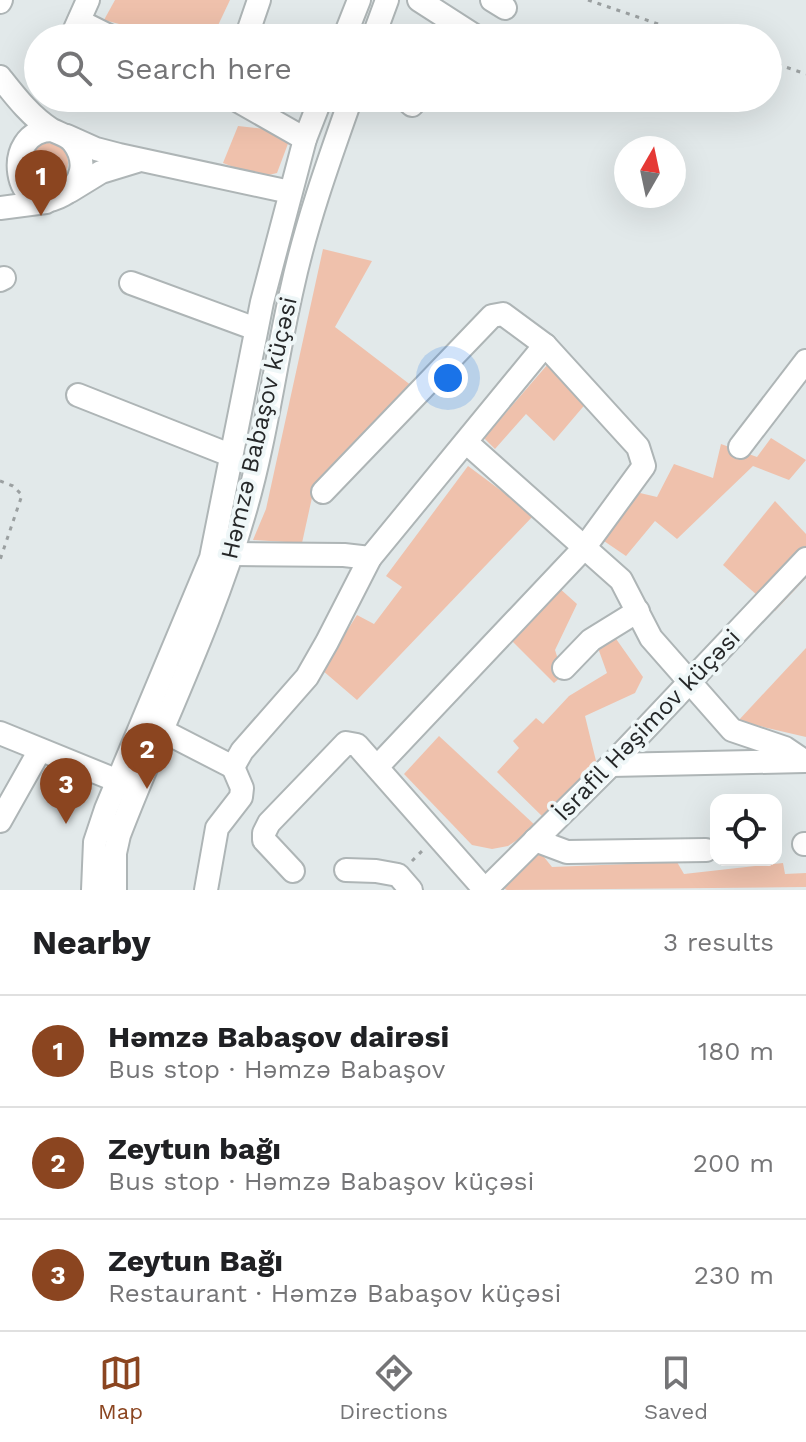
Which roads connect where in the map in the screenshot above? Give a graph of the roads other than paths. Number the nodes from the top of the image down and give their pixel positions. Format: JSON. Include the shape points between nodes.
{"nodes":[{"id":1,"x":259,"y":0,"type":"edge"},
{"id":2,"x":359,"y":0,"type":"edge"},
{"id":3,"x":387,"y":0,"type":"edge"},
{"id":4,"x":419,"y":0,"type":"edge"},
{"id":5,"x":251,"y":24,"type":"edge"},
{"id":6,"x":350,"y":24,"type":"edge"},
{"id":7,"x":378,"y":24,"type":"edge"},
{"id":8,"x":456,"y":24,"type":"edge"},
{"id":9,"x":0,"y":77,"type":"edge"},
{"id":10,"x":15,"y":96,"type":"junction"},
{"id":11,"x":24,"y":102,"type":"edge"},
{"id":12,"x":258,"y":112,"type":"edge"},
{"id":13,"x":316,"y":112,"type":"edge"},
{"id":14,"x":346,"y":112,"type":"edge"},
{"id":15,"x":49,"y":120,"type":"edge"},
{"id":16,"x":305,"y":139,"type":"junction"},
{"id":17,"x":13,"y":152,"type":"junction"},
{"id":18,"x":146,"y":161,"type":"junction"},
{"id":19,"x":0,"y":179,"type":"edge"},
{"id":20,"x":290,"y":192,"type":"junction"},
{"id":21,"x":60,"y":197,"type":"junction"},
{"id":22,"x":0,"y":208,"type":"edge"},
{"id":23,"x":131,"y":283,"type":"dead end"},
{"id":24,"x":256,"y":329,"type":"junction"},
{"id":25,"x":545,"y":345,"type":"junction"},
{"id":26,"x":806,"y":361,"type":"edge"},
{"id":27,"x":78,"y":395,"type":"dead end"},
{"id":28,"x":467,"y":443,"type":"junction"},
{"id":29,"x":740,"y":447,"type":"dead end"},
{"id":30,"x":230,"y":455,"type":"junction"},
{"id":31,"x":323,"y":492,"type":"dead end"},
{"id":32,"x":584,"y":548,"type":"junction"},
{"id":33,"x":233,"y":554,"type":"junction"},
{"id":34,"x":370,"y":558,"type":"junction"},
{"id":35,"x":806,"y":559,"type":"edge"},
{"id":36,"x":638,"y":611,"type":"junction"},
{"id":37,"x":564,"y":668,"type":"dead end"},
{"id":38,"x":691,"y":681,"type":"junction"},
{"id":39,"x":163,"y":731,"type":"junction"},
{"id":40,"x":0,"y":733,"type":"edge"},
{"id":41,"x":40,"y":750,"type":"junction"},
{"id":42,"x":805,"y":761,"type":"edge"},
{"id":43,"x":611,"y":765,"type":"junction"},
{"id":44,"x":233,"y":767,"type":"junction"},
{"id":45,"x":377,"y":767,"type":"junction"},
{"id":46,"x":118,"y":781,"type":"junction"},
{"id":47,"x":0,"y":821,"type":"edge"},
{"id":48,"x":535,"y":840,"type":"junction"},
{"id":49,"x":706,"y":850,"type":"dead end"},
{"id":50,"x":346,"y":870,"type":"dead end"},
{"id":51,"x":293,"y":871,"type":"dead end"},
{"id":52,"x":405,"y":882,"type":"edge"},
{"id":53,"x":93,"y":890,"type":"edge"},
{"id":54,"x":115,"y":890,"type":"edge"},
{"id":55,"x":206,"y":890,"type":"edge"},
{"id":56,"x":485,"y":890,"type":"edge"}],
"edges":[{"from":1,"to":5,"type":"street"},
{"from":2,"to":6,"type":"street"},
{"from":3,"to":7,"type":"street"},
{"from":4,"to":8,"type":"street"},
{"from":9,"to":10,"type":"street"},
{"from":10,"to":11,"type":"street"},
{"from":10,"to":17,"type":"street","via":[[20,114]]},
{"from":12,"to":16,"type":"street"},
{"from":13,"to":16,"type":"street","name":"Həmzə Babaşov küçəsi"},
{"from":14,"to":33,"type":"street","name":"Həmzə Babaşov küçəsi","via":[[292,288]]},
{"from":15,"to":17,"type":"street","via":[[26,135]]},
{"from":15,"to":18,"type":"street","via":[[96,149]]},
{"from":15,"to":21,"type":"street","via":[[81,157],[76,184]]},
{"from":16,"to":20,"type":"street","name":"Həmzə Babaşov küçəsi"},
{"from":17,"to":19,"type":"street"},
{"from":17,"to":21,"type":"street","via":[[16,185],[39,200]]},
{"from":18,"to":20,"type":"street"},
{"from":18,"to":21,"type":"street","via":[[101,172]]},
{"from":20,"to":24,"type":"street","name":"Həmzə Babaşov küçəsi"},
{"from":21,"to":22,"type":"street"},
{"from":23,"to":24,"type":"street"},
{"from":24,"to":30,"type":"street","name":"Həmzə Babaşov küçəsi"},
{"from":25,"to":28,"type":"street"},
{"from":25,"to":31,"type":"street","via":[[503,314],[492,316]]},
{"from":25,"to":32,"type":"street","via":[[638,447],[644,466]]},
{"from":26,"to":29,"type":"street"},
{"from":27,"to":30,"type":"street"},
{"from":28,"to":32,"type":"street"},
{"from":28,"to":34,"type":"street"},
{"from":30,"to":46,"type":"street","name":"Həmzə Babaşov küçəsi","via":[[211,558]]},
{"from":32,"to":36,"type":"street","via":[[621,580]]},
{"from":32,"to":45,"type":"street"},
{"from":33,"to":34,"type":"street"},
{"from":33,"to":39,"type":"street","name":"Həmzə Babaşov küçəsi"},
{"from":34,"to":44,"type":"street","via":[[307,677]]},
{"from":35,"to":38,"type":"street","name":"İsrafil Həşimov küçəsi"},
{"from":36,"to":37,"type":"street","via":[[591,640]]},
{"from":36,"to":38,"type":"street","via":[[651,638]]},
{"from":38,"to":42,"type":"street","via":[[732,730],[785,748]]},
{"from":38,"to":43,"type":"street","name":"İsrafil Həşimov küçəsi"},
{"from":39,"to":44,"type":"street"},
{"from":39,"to":54,"type":"street","name":"Həmzə Babaşov küçəsi","via":[[119,835]]},
{"from":40,"to":41,"type":"street"},
{"from":41,"to":46,"type":"street"},
{"from":41,"to":47,"type":"street"},
{"from":42,"to":43,"type":"street"},
{"from":43,"to":48,"type":"street","name":"İsrafil Həşimov küçəsi"},
{"from":44,"to":55,"type":"street","via":[[241,797],[217,828]]},
{"from":45,"to":51,"type":"street","via":[[357,745],[346,743],[269,823],[264,840]]},
{"from":45,"to":56,"type":"street"},
{"from":46,"to":53,"type":"street","name":"Həmzə Babaşov küçəsi","via":[[95,842]]},
{"from":48,"to":49,"type":"street","via":[[567,852]]},
{"from":48,"to":56,"type":"street","name":"İsrafil Həşimov küçəsi"},
{"from":50,"to":52,"type":"street","via":[[376,871]]}]}
